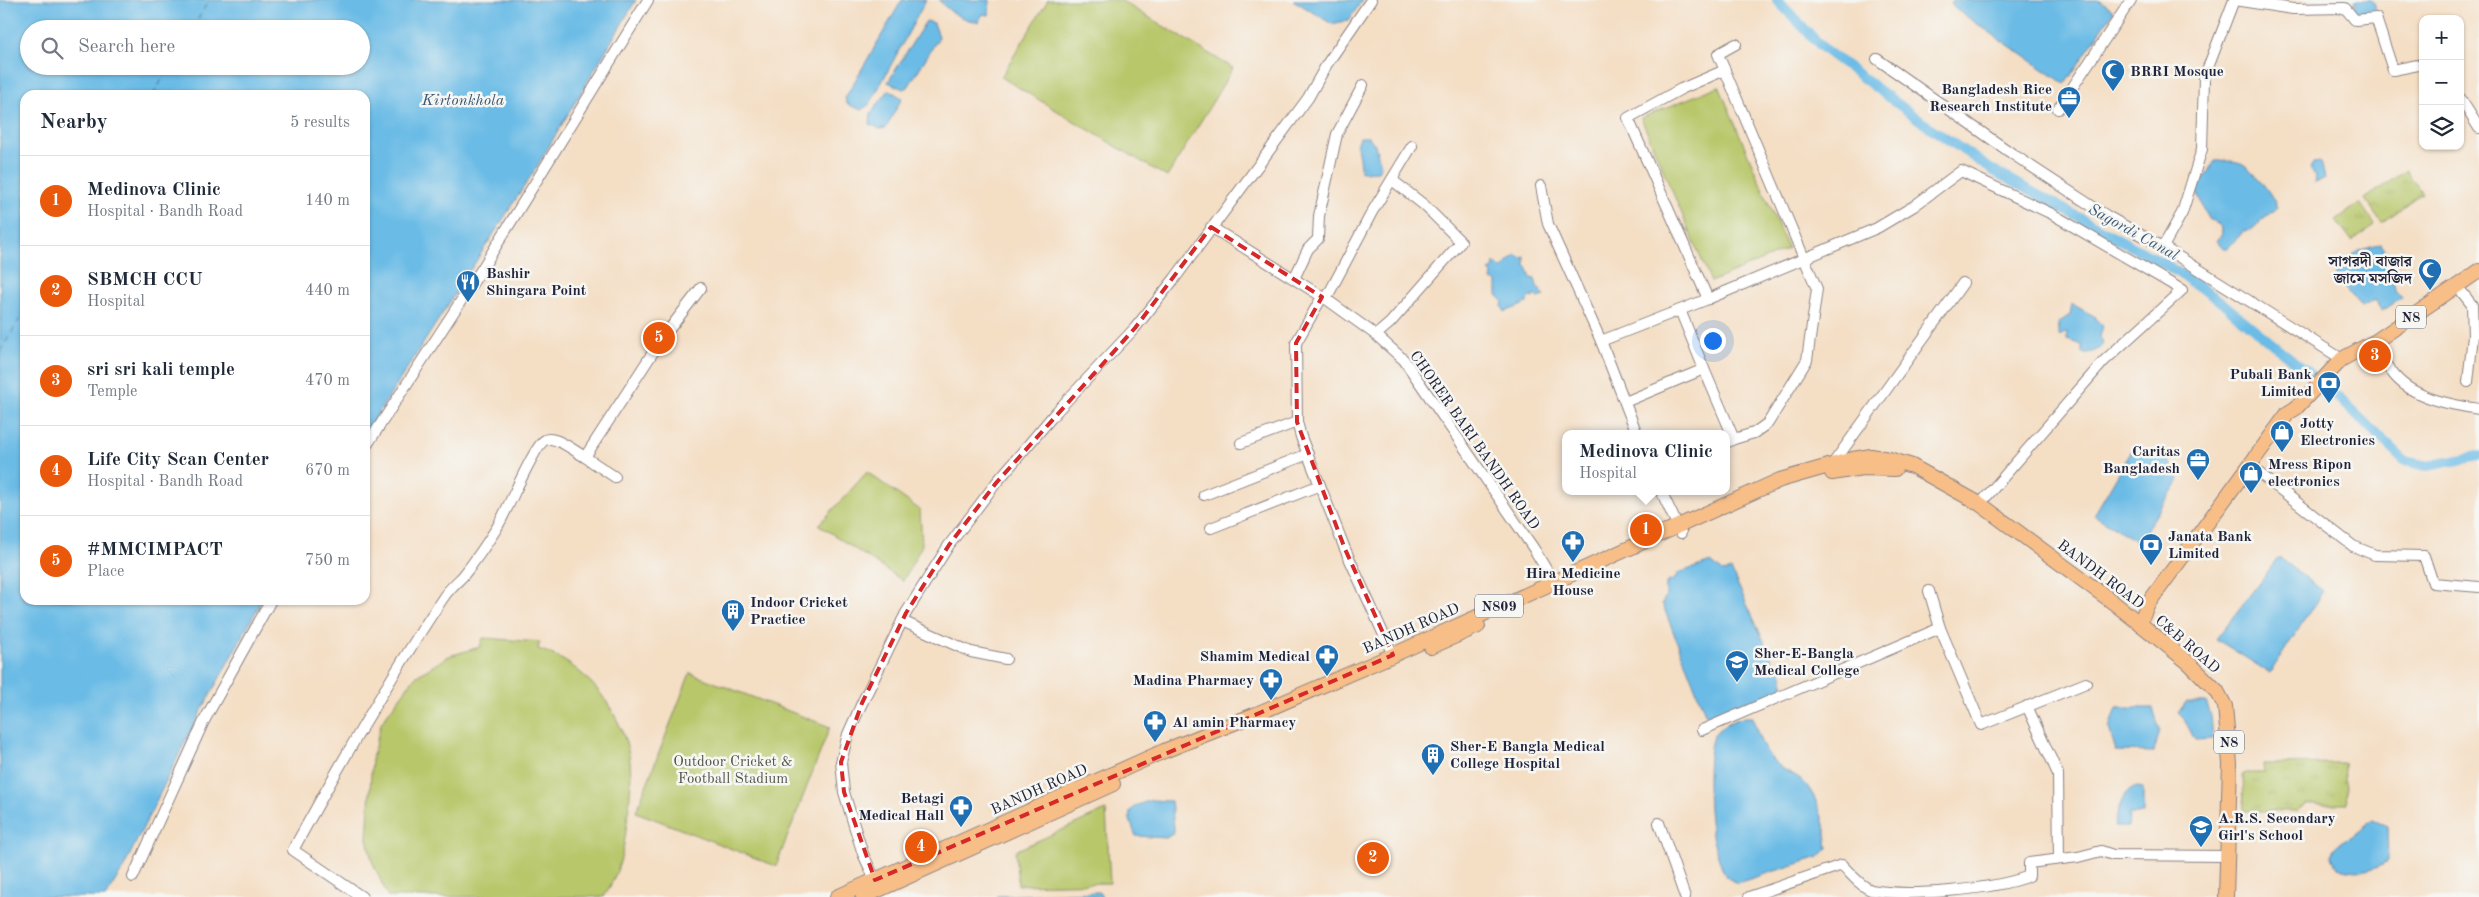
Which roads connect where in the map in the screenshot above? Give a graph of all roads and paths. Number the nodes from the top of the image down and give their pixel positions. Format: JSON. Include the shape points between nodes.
{"nodes":[{"id":1,"x":648,"y":0,"type":"edge"},
{"id":2,"x":1371,"y":0,"type":"edge"},
{"id":3,"x":2131,"y":0,"type":"edge"},
{"id":4,"x":2234,"y":0,"type":"edge"},
{"id":5,"x":1736,"y":44,"type":"dead end"},
{"id":6,"x":1877,"y":60,"type":"dead end"},
{"id":7,"x":2419,"y":65,"type":"edge"},
{"id":8,"x":1725,"y":70,"type":"junction"},
{"id":9,"x":1363,"y":86,"type":"dead end"},
{"id":10,"x":2464,"y":104,"type":"edge"},
{"id":11,"x":2058,"y":109,"type":"dead end"},
{"id":12,"x":2479,"y":128,"type":"edge"},
{"id":13,"x":1412,"y":146,"type":"dead end"},
{"id":14,"x":1392,"y":180,"type":"junction"},
{"id":15,"x":1541,"y":186,"type":"dead end"},
{"id":16,"x":1211,"y":227,"type":"junction"},
{"id":17,"x":2163,"y":247,"type":"junction"},
{"id":18,"x":1804,"y":260,"type":"junction"},
{"id":19,"x":2479,"y":271,"type":"edge"},
{"id":20,"x":1294,"y":279,"type":"junction"},
{"id":21,"x":1963,"y":283,"type":"dead end"},
{"id":22,"x":2457,"y":286,"type":"junction"},
{"id":23,"x":702,"y":288,"type":"dead end"},
{"id":24,"x":1324,"y":298,"type":"junction"},
{"id":25,"x":1708,"y":299,"type":"junction"},
{"id":26,"x":1680,"y":310,"type":"junction"},
{"id":27,"x":1376,"y":335,"type":"junction"},
{"id":28,"x":1601,"y":341,"type":"junction"},
{"id":29,"x":2376,"y":341,"type":"junction"},
{"id":30,"x":2342,"y":359,"type":"junction"},
{"id":31,"x":1704,"y":369,"type":"junction"},
{"id":32,"x":2468,"y":382,"type":"dead end"},
{"id":33,"x":1625,"y":402,"type":"junction"},
{"id":34,"x":2296,"y":408,"type":"junction"},
{"id":35,"x":2479,"y":409,"type":"edge"},
{"id":36,"x":1297,"y":422,"type":"junction"},
{"id":37,"x":1636,"y":430,"type":"edge"},
{"id":38,"x":1726,"y":430,"type":"edge"},
{"id":39,"x":370,"y":440,"type":"edge"},
{"id":40,"x":1730,"y":441,"type":"edge"},
{"id":41,"x":1240,"y":443,"type":"dead end"},
{"id":42,"x":1308,"y":454,"type":"junction"},
{"id":43,"x":585,"y":457,"type":"junction"},
{"id":44,"x":1832,"y":465,"type":"junction"},
{"id":45,"x":2255,"y":470,"type":"junction"},
{"id":46,"x":615,"y":477,"type":"dead end"},
{"id":47,"x":1320,"y":485,"type":"junction"},
{"id":48,"x":1204,"y":495,"type":"dead end"},
{"id":49,"x":1663,"y":495,"type":"edge"},
{"id":50,"x":1980,"y":504,"type":"junction"},
{"id":51,"x":1211,"y":528,"type":"dead end"},
{"id":52,"x":1679,"y":528,"type":"junction"},
{"id":53,"x":1553,"y":581,"type":"junction"},
{"id":54,"x":2479,"y":587,"type":"edge"},
{"id":55,"x":1929,"y":591,"type":"dead end"},
{"id":56,"x":268,"y":605,"type":"edge"},
{"id":57,"x":902,"y":621,"type":"junction"},
{"id":58,"x":2140,"y":624,"type":"junction"},
{"id":59,"x":1940,"y":628,"type":"junction"},
{"id":60,"x":1393,"y":654,"type":"junction"},
{"id":61,"x":1006,"y":659,"type":"dead end"},
{"id":62,"x":2086,"y":683,"type":"dead end"},
{"id":63,"x":2026,"y":706,"type":"junction"},
{"id":64,"x":1255,"y":719,"type":"junction"},
{"id":65,"x":1702,"y":730,"type":"dead end"},
{"id":66,"x":1659,"y":823,"type":"dead end"},
{"id":67,"x":2226,"y":856,"type":"junction"},
{"id":68,"x":2059,"y":859,"type":"junction"},
{"id":69,"x":133,"y":877,"type":"dead end"},
{"id":70,"x":877,"y":884,"type":"junction"},
{"id":71,"x":362,"y":897,"type":"edge"},
{"id":72,"x":837,"y":897,"type":"edge"},
{"id":73,"x":863,"y":897,"type":"edge"},
{"id":74,"x":1684,"y":897,"type":"edge"},
{"id":75,"x":1749,"y":897,"type":"edge"},
{"id":76,"x":2226,"y":897,"type":"edge"}],
"edges":[{"from":1,"to":39,"type":"street","via":[[485,264]]},
{"from":2,"to":16,"type":"street","via":[[1308,98]]},
{"from":3,"to":11,"type":"street"},
{"from":4,"to":7,"type":"street","via":[[2293,9],[2345,8],[2355,20],[2376,18],[2393,70]]},
{"from":4,"to":17,"type":"street","via":[[2204,78],[2202,149],[2182,213]]},
{"from":5,"to":8,"type":"street","via":[[1718,54]]},
{"from":6,"to":17,"type":"street","via":[[2107,216]]},
{"from":8,"to":18,"type":"street"},
{"from":8,"to":25,"type":"street","via":[[1628,118]]},
{"from":9,"to":20,"type":"street","via":[[1337,134],[1319,216],[1318,239],[1308,249]]},
{"from":10,"to":12,"type":"street"},
{"from":13,"to":14,"type":"street"},
{"from":14,"to":24,"type":"street"},
{"from":14,"to":27,"type":"street","via":[[1424,205],[1461,242]]},
{"from":15,"to":28,"type":"street","via":[[1548,224]]},
{"from":16,"to":20,"type":"street","name":"CHORER BARI BANDH ROAD"},
{"from":16,"to":57,"type":"street","via":[[1135,328],[1057,411],[996,483],[949,546]]},
{"from":17,"to":30,"type":"street"},
{"from":18,"to":25,"type":"street"},
{"from":18,"to":40,"type":"street","via":[[1817,288],[1807,360],[1768,423],[1754,433]]},
{"from":18,"to":50,"type":"street","via":[[1877,228],[1914,206],[1961,171],[2052,214],[2182,290],[2104,361]]},
{"from":19,"to":22,"type":"highway","number":"N8"},
{"from":20,"to":24,"type":"street","name":"CHORER BARI BANDH ROAD"},
{"from":21,"to":44,"type":"street"},
{"from":22,"to":29,"type":"highway","number":"N8"},
{"from":22,"to":32,"type":"street","via":[[2472,305],[2474,336]]},
{"from":23,"to":43,"type":"street","via":[[661,340]]},
{"from":24,"to":27,"type":"street","name":"CHORER BARI BANDH ROAD"},
{"from":24,"to":36,"type":"street","via":[[1296,344]]},
{"from":25,"to":26,"type":"street"},
{"from":26,"to":28,"type":"street"},
{"from":26,"to":31,"type":"street"},
{"from":27,"to":53,"type":"street","name":"CHORER BARI BANDH ROAD","via":[[1404,360]]},
{"from":28,"to":33,"type":"street"},
{"from":29,"to":30,"type":"highway","number":"N8"},
{"from":29,"to":35,"type":"street","via":[[2394,376],[2408,387],[2437,400]]},
{"from":30,"to":34,"type":"highway","via":[[2313,389],[2300,393]]},
{"from":31,"to":33,"type":"street"},
{"from":31,"to":38,"type":"street"},
{"from":33,"to":37,"type":"street"},
{"from":34,"to":45,"type":"highway","via":[[2293,418]]},
{"from":34,"to":58,"type":"highway","via":[[2288,413],[2147,605]]},
{"from":36,"to":41,"type":"street"},
{"from":36,"to":42,"type":"street"},
{"from":42,"to":47,"type":"street"},
{"from":42,"to":48,"type":"street"},
{"from":43,"to":46,"type":"street"},
{"from":43,"to":71,"type":"street","via":[[554,440],[541,442],[496,529],[444,596],[386,684],[293,850]]},
{"from":44,"to":50,"type":"highway","name":"BANDH ROAD","number":"N809","via":[[1871,456],[1889,459],[1912,466]]},
{"from":44,"to":52,"type":"highway","name":"BANDH ROAD","number":"N809","via":[[1780,480]]},
{"from":45,"to":54,"type":"street","via":[[2353,546],[2375,555],[2424,556],[2433,583]]},
{"from":45,"to":58,"type":"highway"},
{"from":47,"to":51,"type":"street"},
{"from":47,"to":60,"type":"street"},
{"from":49,"to":52,"type":"street"},
{"from":50,"to":58,"type":"highway","name":"BANDH ROAD","number":"N809"},
{"from":52,"to":53,"type":"highway","name":"BANDH ROAD","number":"N809"},
{"from":52,"to":58,"type":"highway","name":"BANDH ROAD","number":"N809","via":[[1816,477],[1862,468],[1891,467],[1975,510],[2058,571]]},
{"from":52,"to":64,"type":"highway","name":"BANDH ROAD","number":"N809","via":[[1453,638]]},
{"from":53,"to":60,"type":"highway","name":"BANDH ROAD","number":"N809"},
{"from":55,"to":59,"type":"street"},
{"from":56,"to":69,"type":"street","via":[[204,721]]},
{"from":57,"to":61,"type":"street","via":[[971,652]]},
{"from":57,"to":70,"type":"street","via":[[848,734],[842,762],[844,792],[863,854]]},
{"from":58,"to":67,"type":"highway","name":"C&B ROAD","number":"N8","via":[[2200,674],[2217,691],[2224,706],[2230,764]]},
{"from":59,"to":63,"type":"street","via":[[1981,725]]},
{"from":59,"to":65,"type":"street"},
{"from":60,"to":64,"type":"highway","name":"BANDH ROAD","number":"N809"},
{"from":62,"to":63,"type":"street"},
{"from":63,"to":68,"type":"street","via":[[2058,774]]},
{"from":64,"to":70,"type":"highway","name":"BANDH ROAD","number":"N809"},
{"from":66,"to":74,"type":"street"},
{"from":67,"to":68,"type":"street","via":[[2113,855],[2101,851]]},
{"from":67,"to":76,"type":"highway","name":"C&B ROAD","number":"N8"},
{"from":68,"to":75,"type":"street","via":[[2029,863],[2029,876],[2003,885],[1972,890],[1930,895],[1880,893],[1868,890],[1842,866]]},
{"from":70,"to":72,"type":"highway","name":"BANDH ROAD","number":"N809"},
{"from":70,"to":73,"type":"highway","name":"BANDH ROAD","number":"N809"}]}
